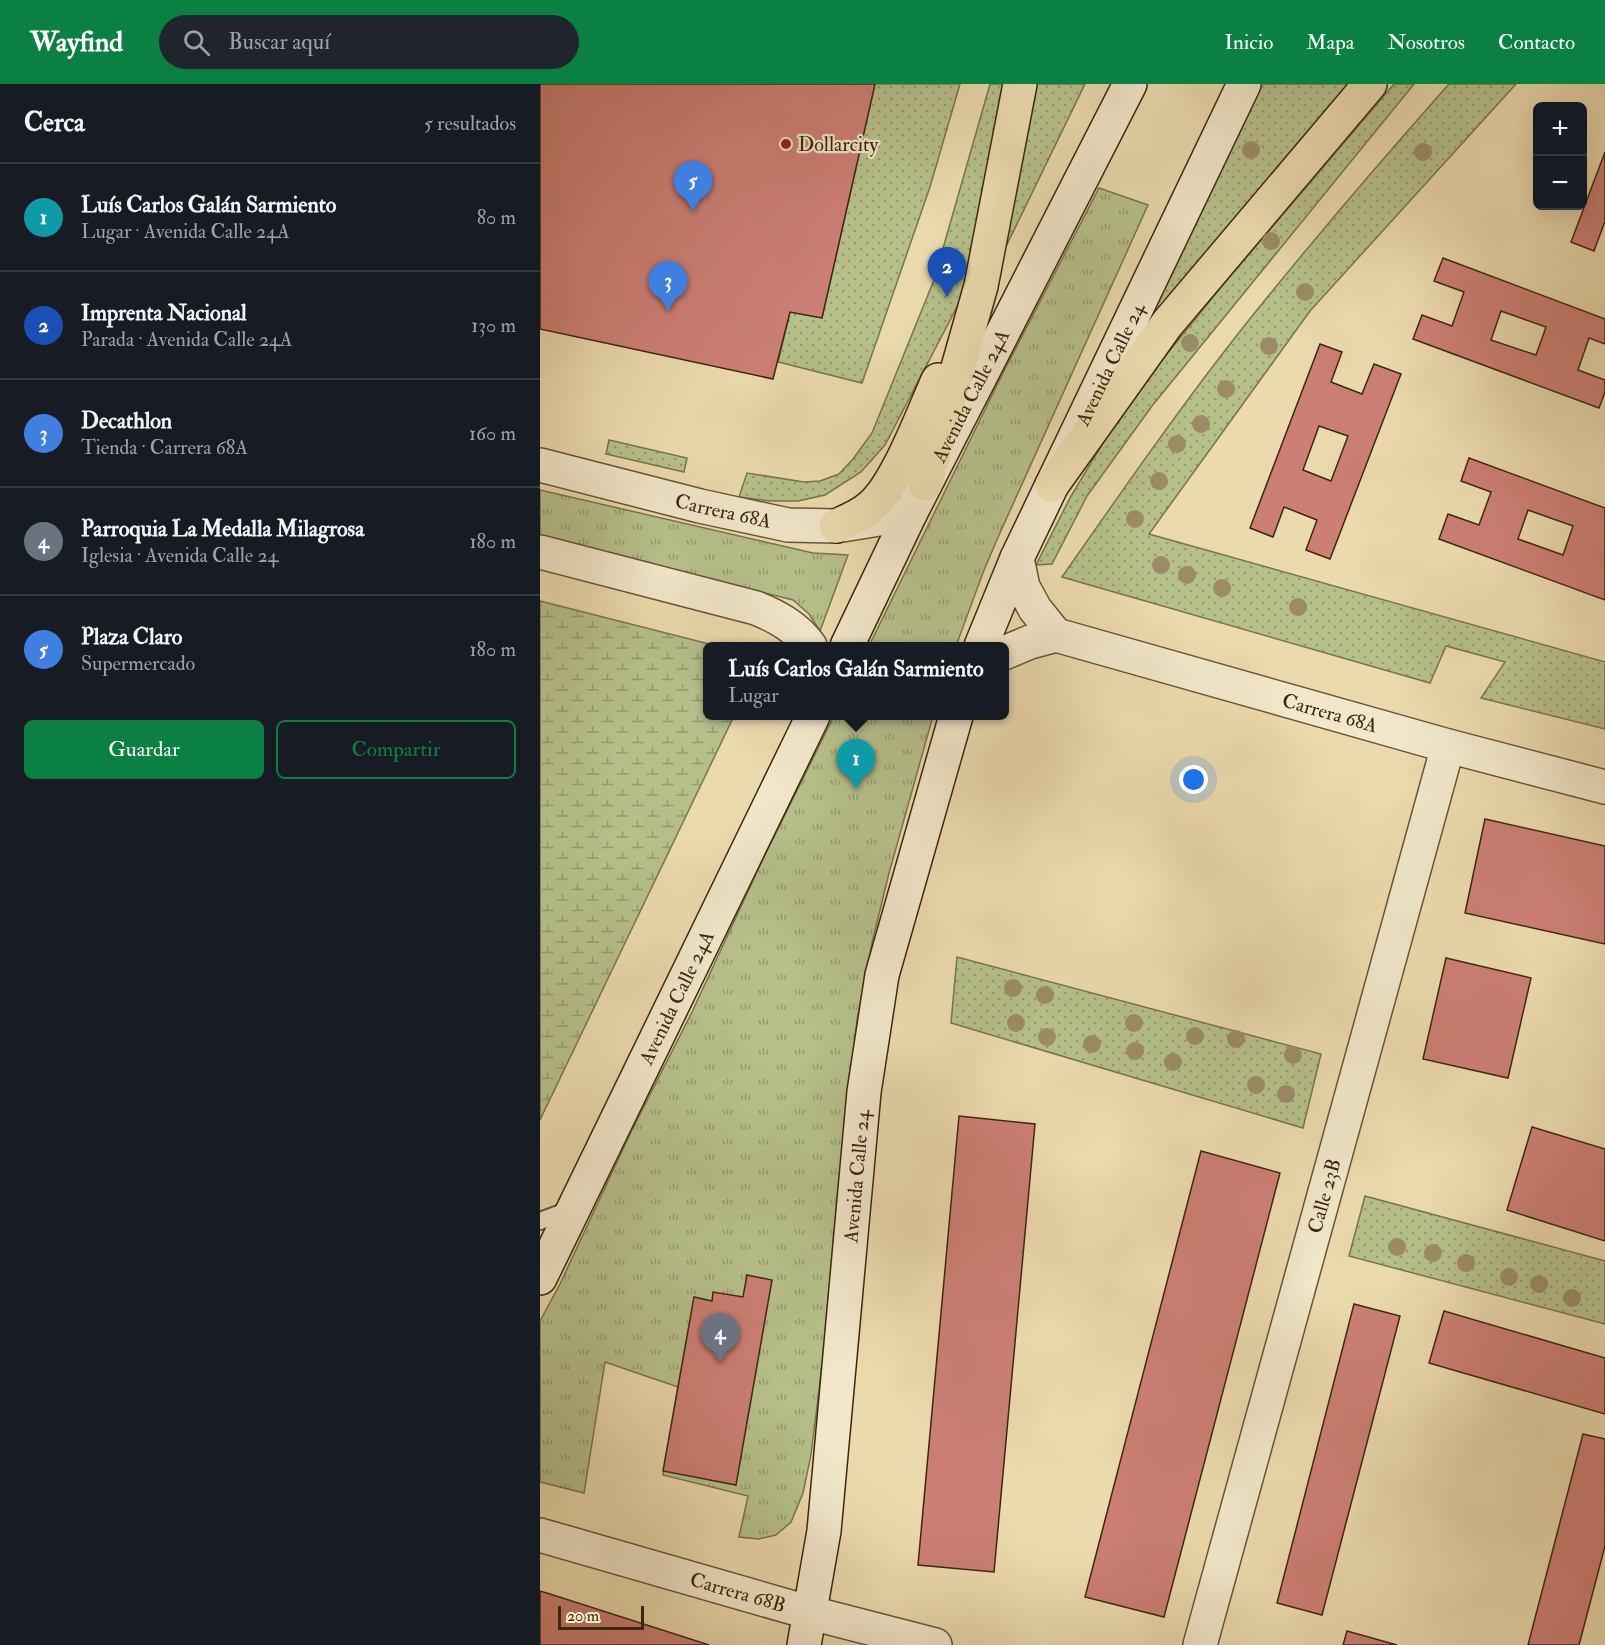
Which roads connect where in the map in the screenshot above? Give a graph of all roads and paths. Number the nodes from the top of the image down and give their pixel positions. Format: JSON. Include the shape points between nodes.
{"nodes":[{"id":1,"x":1020,"y":84,"type":"edge"},
{"id":2,"x":1130,"y":84,"type":"edge"},
{"id":3,"x":1244,"y":84,"type":"edge"},
{"id":4,"x":1370,"y":84,"type":"edge"},
{"id":5,"x":981,"y":286,"type":"junction"},
{"id":6,"x":540,"y":465,"type":"edge"},
{"id":7,"x":925,"y":484,"type":"junction"},
{"id":8,"x":1052,"y":484,"type":"junction"},
{"id":9,"x":910,"y":514,"type":"junction"},
{"id":10,"x":836,"y":526,"type":"junction"},
{"id":11,"x":540,"y":552,"type":"edge"},
{"id":12,"x":1017,"y":558,"type":"junction"},
{"id":13,"x":1056,"y":635,"type":"junction"},
{"id":14,"x":807,"y":642,"type":"edge"},
{"id":15,"x":848,"y":642,"type":"edge"},
{"id":16,"x":983,"y":642,"type":"edge"},
{"id":17,"x":1009,"y":650,"type":"edge"},
{"id":18,"x":811,"y":720,"type":"edge"},
{"id":19,"x":955,"y":720,"type":"edge"},
{"id":20,"x":1448,"y":746,"type":"junction"},
{"id":21,"x":1605,"y":787,"type":"edge"},
{"id":22,"x":576,"y":1208,"type":"junction"},
{"id":23,"x":540,"y":1221,"type":"edge"},
{"id":24,"x":540,"y":1278,"type":"edge"},
{"id":25,"x":540,"y":1535,"type":"edge"},
{"id":26,"x":811,"y":1613,"type":"junction"},
{"id":27,"x":804,"y":1645,"type":"edge"},
{"id":28,"x":935,"y":1645,"type":"edge"},
{"id":29,"x":1200,"y":1645,"type":"edge"}],
"edges":[{"from":1,"to":5,"type":"main road"},
{"from":2,"to":7,"type":"main road","name":"Avenida Calle 24A"},
{"from":3,"to":8,"type":"main road","name":"Avenida Calle 24"},
{"from":4,"to":8,"type":"main road","via":[[1167,324]]},
{"from":5,"to":7,"type":"main road"},
{"from":5,"to":10,"type":"main road","via":[[891,482],[869,509]]},
{"from":6,"to":10,"type":"main road","name":"Carrera 68A","via":[[788,525]]},
{"from":7,"to":9,"type":"main road","name":"Avenida Calle 24A"},
{"from":8,"to":12,"type":"main road","name":"Avenida Calle 24"},
{"from":9,"to":10,"type":"main road","name":"Carrera 68A"},
{"from":9,"to":15,"type":"main road","name":"Avenida Calle 24A"},
{"from":11,"to":14,"type":"main road","via":[[756,608],[780,618]]},
{"from":12,"to":13,"type":"main road","via":[[1023,587]]},
{"from":12,"to":16,"type":"main road","name":"Avenida Calle 24"},
{"from":13,"to":17,"type":"main road"},
{"from":13,"to":20,"type":"main road","name":"Carrera 68A"},
{"from":18,"to":22,"type":"main road","name":"Avenida Calle 24A"},
{"from":19,"to":26,"type":"main road","name":"Avenida Calle 24","via":[[882,975],[864,1092],[824,1531]]},
{"from":20,"to":21,"type":"main road","name":"Carrera 68A"},
{"from":20,"to":29,"type":"main road","name":"Calle 23B"},
{"from":22,"to":23,"type":"lane"},
{"from":22,"to":24,"type":"main road","name":"Avenida Calle 24A"},
{"from":25,"to":26,"type":"main road","name":"Carrera 68B"},
{"from":26,"to":27,"type":"main road","name":"Avenida Calle 24"},
{"from":26,"to":28,"type":"main road","name":"Carrera 68B"}]}
